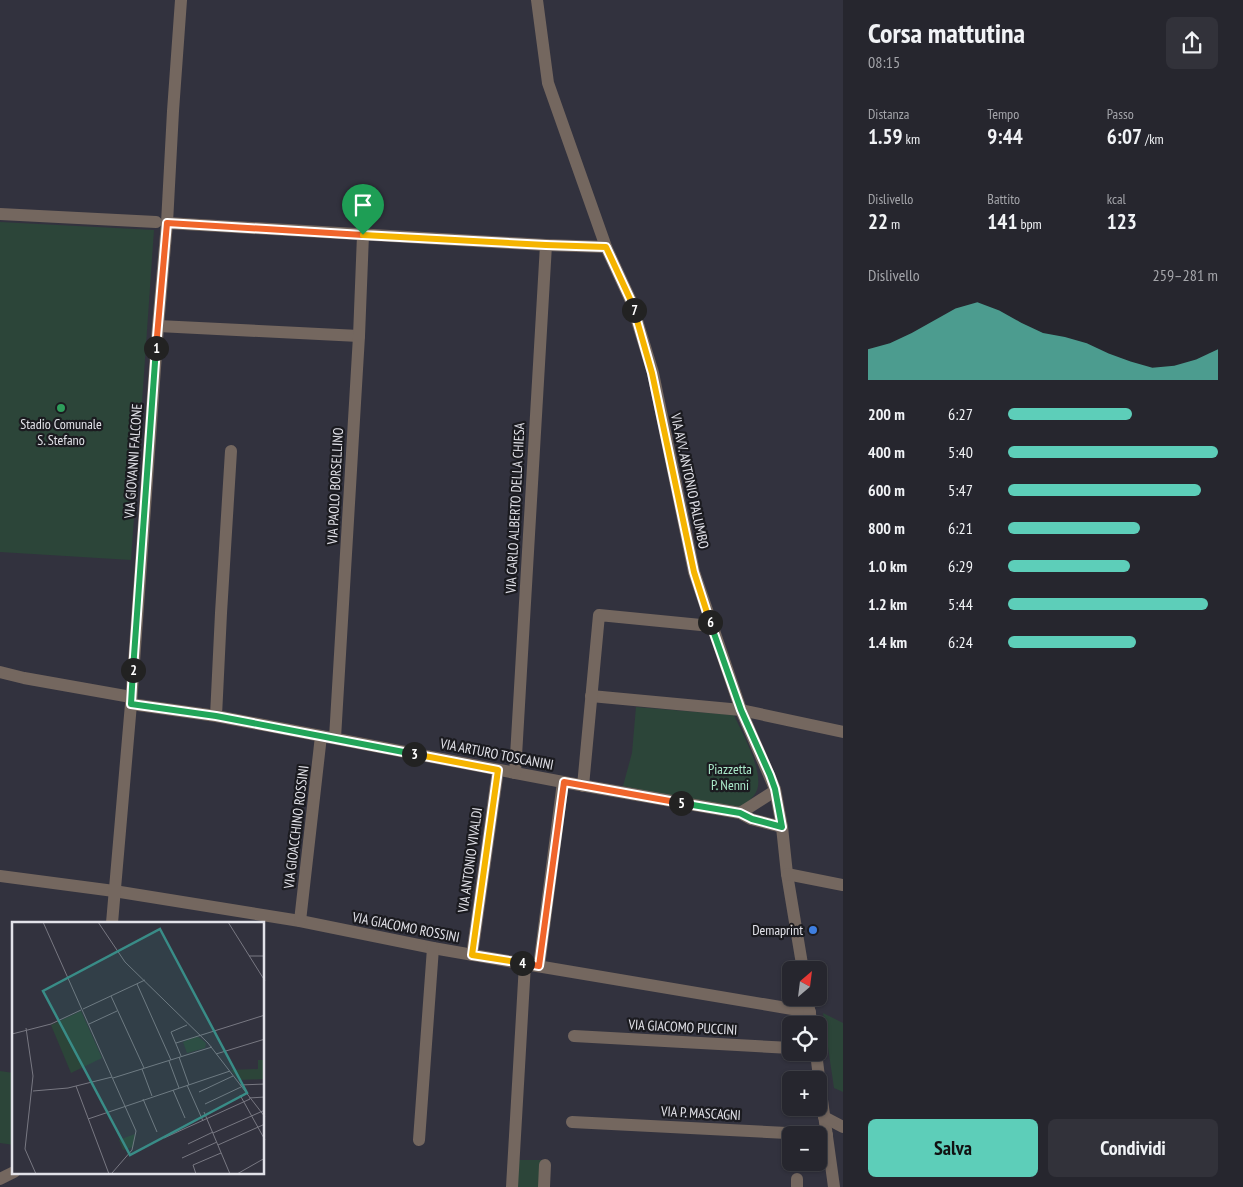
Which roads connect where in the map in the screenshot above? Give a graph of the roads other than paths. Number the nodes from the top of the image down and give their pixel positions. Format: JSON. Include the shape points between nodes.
{"nodes":[{"id":1,"x":181,"y":0,"type":"edge"},
{"id":2,"x":537,"y":0,"type":"edge"},
{"id":3,"x":0,"y":214,"type":"edge"},
{"id":4,"x":161,"y":223,"type":"junction"},
{"id":5,"x":363,"y":235,"type":"junction"},
{"id":6,"x":546,"y":245,"type":"junction"},
{"id":7,"x":606,"y":247,"type":"junction"},
{"id":8,"x":158,"y":326,"type":"junction"},
{"id":9,"x":359,"y":336,"type":"junction"},
{"id":10,"x":231,"y":451,"type":"dead end"},
{"id":11,"x":711,"y":626,"type":"junction"},
{"id":12,"x":0,"y":672,"type":"edge"},
{"id":13,"x":591,"y":696,"type":"junction"},
{"id":14,"x":131,"y":700,"type":"junction"},
{"id":15,"x":741,"y":710,"type":"junction"},
{"id":16,"x":216,"y":716,"type":"junction"},
{"id":17,"x":843,"y":732,"type":"edge"},
{"id":18,"x":321,"y":736,"type":"junction"},
{"id":19,"x":335,"y":738,"type":"junction"},
{"id":20,"x":498,"y":770,"type":"junction"},
{"id":21,"x":515,"y":773,"type":"junction"},
{"id":22,"x":564,"y":782,"type":"junction"},
{"id":23,"x":583,"y":786,"type":"junction"},
{"id":24,"x":774,"y":791,"type":"junction"},
{"id":25,"x":740,"y":813,"type":"junction"},
{"id":26,"x":782,"y":827,"type":"junction"},
{"id":27,"x":787,"y":874,"type":"junction"},
{"id":28,"x":0,"y":876,"type":"edge"},
{"id":29,"x":843,"y":885,"type":"edge"},
{"id":30,"x":114,"y":892,"type":"junction"},
{"id":31,"x":238,"y":917,"type":"edge"},
{"id":32,"x":300,"y":921,"type":"junction"},
{"id":33,"x":112,"y":922,"type":"edge"},
{"id":34,"x":433,"y":948,"type":"junction"},
{"id":35,"x":472,"y":955,"type":"junction"},
{"id":36,"x":802,"y":961,"type":"edge"},
{"id":37,"x":525,"y":964,"type":"junction"},
{"id":38,"x":539,"y":966,"type":"junction"},
{"id":39,"x":809,"y":1006,"type":"edge"},
{"id":40,"x":810,"y":1012,"type":"junction"},
{"id":41,"x":811,"y":1016,"type":"edge"},
{"id":42,"x":574,"y":1036,"type":"dead end"},
{"id":43,"x":782,"y":1048,"type":"edge"},
{"id":44,"x":817,"y":1061,"type":"edge"},
{"id":45,"x":824,"y":1117,"type":"junction"},
{"id":46,"x":572,"y":1122,"type":"dead end"},
{"id":47,"x":826,"y":1126,"type":"edge"},
{"id":48,"x":843,"y":1127,"type":"edge"},
{"id":49,"x":782,"y":1133,"type":"edge"},
{"id":50,"x":827,"y":1135,"type":"edge"},
{"id":51,"x":419,"y":1140,"type":"dead end"},
{"id":52,"x":545,"y":1165,"type":"dead end"},
{"id":53,"x":12,"y":1173,"type":"edge"},
{"id":54,"x":0,"y":1179,"type":"edge"},
{"id":55,"x":512,"y":1187,"type":"edge"},
{"id":56,"x":544,"y":1187,"type":"edge"},
{"id":57,"x":834,"y":1187,"type":"edge"}],
"edges":[{"from":1,"to":4,"type":"street","name":"VIA GIOVANNI FALCONE"},
{"from":2,"to":7,"type":"street","name":"VIA AVV. ANTONIO PALUMBO","via":[[548,83]]},
{"from":3,"to":4,"type":"street"},
{"from":4,"to":5,"type":"street"},
{"from":4,"to":8,"type":"street","name":"VIA GIOVANNI FALCONE"},
{"from":5,"to":6,"type":"street"},
{"from":5,"to":9,"type":"street","name":"VIA PAOLO BORSELLINO"},
{"from":6,"to":7,"type":"street"},
{"from":6,"to":21,"type":"street","name":"VIA CARLO ALBERTO DELLA CHIESA"},
{"from":7,"to":11,"type":"street","name":"VIA AVV. ANTONIO PALUMBO","via":[[631,301],[652,373],[694,572]]},
{"from":8,"to":9,"type":"street"},
{"from":8,"to":14,"type":"street","name":"VIA GIOVANNI FALCONE"},
{"from":9,"to":19,"type":"street","name":"VIA PAOLO BORSELLINO"},
{"from":10,"to":16,"type":"street"},
{"from":11,"to":13,"type":"street","via":[[599,615]]},
{"from":11,"to":15,"type":"street","name":"VIA AVV. ANTONIO PALUMBO"},
{"from":12,"to":14,"type":"street","name":"VIA ARTURO TOSCANINI"},
{"from":13,"to":15,"type":"street"},
{"from":13,"to":23,"type":"street"},
{"from":14,"to":16,"type":"street","name":"VIA ARTURO TOSCANINI"},
{"from":14,"to":30,"type":"street","name":"VIA GIOVANNI FALCONE"},
{"from":15,"to":17,"type":"street"},
{"from":15,"to":24,"type":"street","name":"VIA AVV. ANTONIO PALUMBO"},
{"from":16,"to":18,"type":"street","name":"VIA ARTURO TOSCANINI"},
{"from":18,"to":19,"type":"street","name":"VIA ARTURO TOSCANINI"},
{"from":18,"to":32,"type":"street","name":"VIA GIOACCHINO ROSSINI"},
{"from":19,"to":20,"type":"street","name":"VIA ARTURO TOSCANINI"},
{"from":20,"to":21,"type":"street","name":"VIA ARTURO TOSCANINI"},
{"from":20,"to":35,"type":"street","name":"VIA ANTONIO VIVALDI"},
{"from":21,"to":22,"type":"street","name":"VIA ARTURO TOSCANINI"},
{"from":22,"to":23,"type":"street","name":"VIA ARTURO TOSCANINI"},
{"from":22,"to":38,"type":"street"},
{"from":23,"to":25,"type":"street","name":"VIA ARTURO TOSCANINI"},
{"from":24,"to":25,"type":"street"},
{"from":24,"to":26,"type":"street","name":"VIA AVV. ANTONIO PALUMBO"},
{"from":25,"to":26,"type":"street","name":"VIA ARTURO TOSCANINI"},
{"from":26,"to":27,"type":"street","name":"VIA AVV. ANTONIO PALUMBO"},
{"from":27,"to":29,"type":"street"},
{"from":27,"to":36,"type":"street","name":"VIA AVV. ANTONIO PALUMBO"},
{"from":28,"to":30,"type":"street","name":"VIA GIACOMO ROSSINI"},
{"from":30,"to":31,"type":"street","name":"VIA GIACOMO ROSSINI"},
{"from":30,"to":33,"type":"street","name":"VIA GIOVANNI FALCONE"},
{"from":31,"to":32,"type":"street","name":"VIA GIACOMO ROSSINI"},
{"from":32,"to":34,"type":"street","name":"VIA GIACOMO ROSSINI"},
{"from":34,"to":35,"type":"street","name":"VIA GIACOMO ROSSINI"},
{"from":34,"to":51,"type":"street"},
{"from":35,"to":37,"type":"street","name":"VIA GIACOMO ROSSINI"},
{"from":37,"to":38,"type":"street","name":"VIA GIACOMO ROSSINI"},
{"from":37,"to":55,"type":"street"},
{"from":38,"to":40,"type":"street","name":"VIA GIACOMO ROSSINI"},
{"from":39,"to":40,"type":"street"},
{"from":40,"to":41,"type":"street"},
{"from":42,"to":43,"type":"street","name":"VIA GIACOMO PUCCINI"},
{"from":44,"to":45,"type":"street"},
{"from":45,"to":47,"type":"street"},
{"from":45,"to":48,"type":"street"},
{"from":46,"to":49,"type":"street","name":"VIA P. MASCAGNI"},
{"from":50,"to":57,"type":"street"},
{"from":52,"to":56,"type":"street"},
{"from":53,"to":54,"type":"street"}]}
